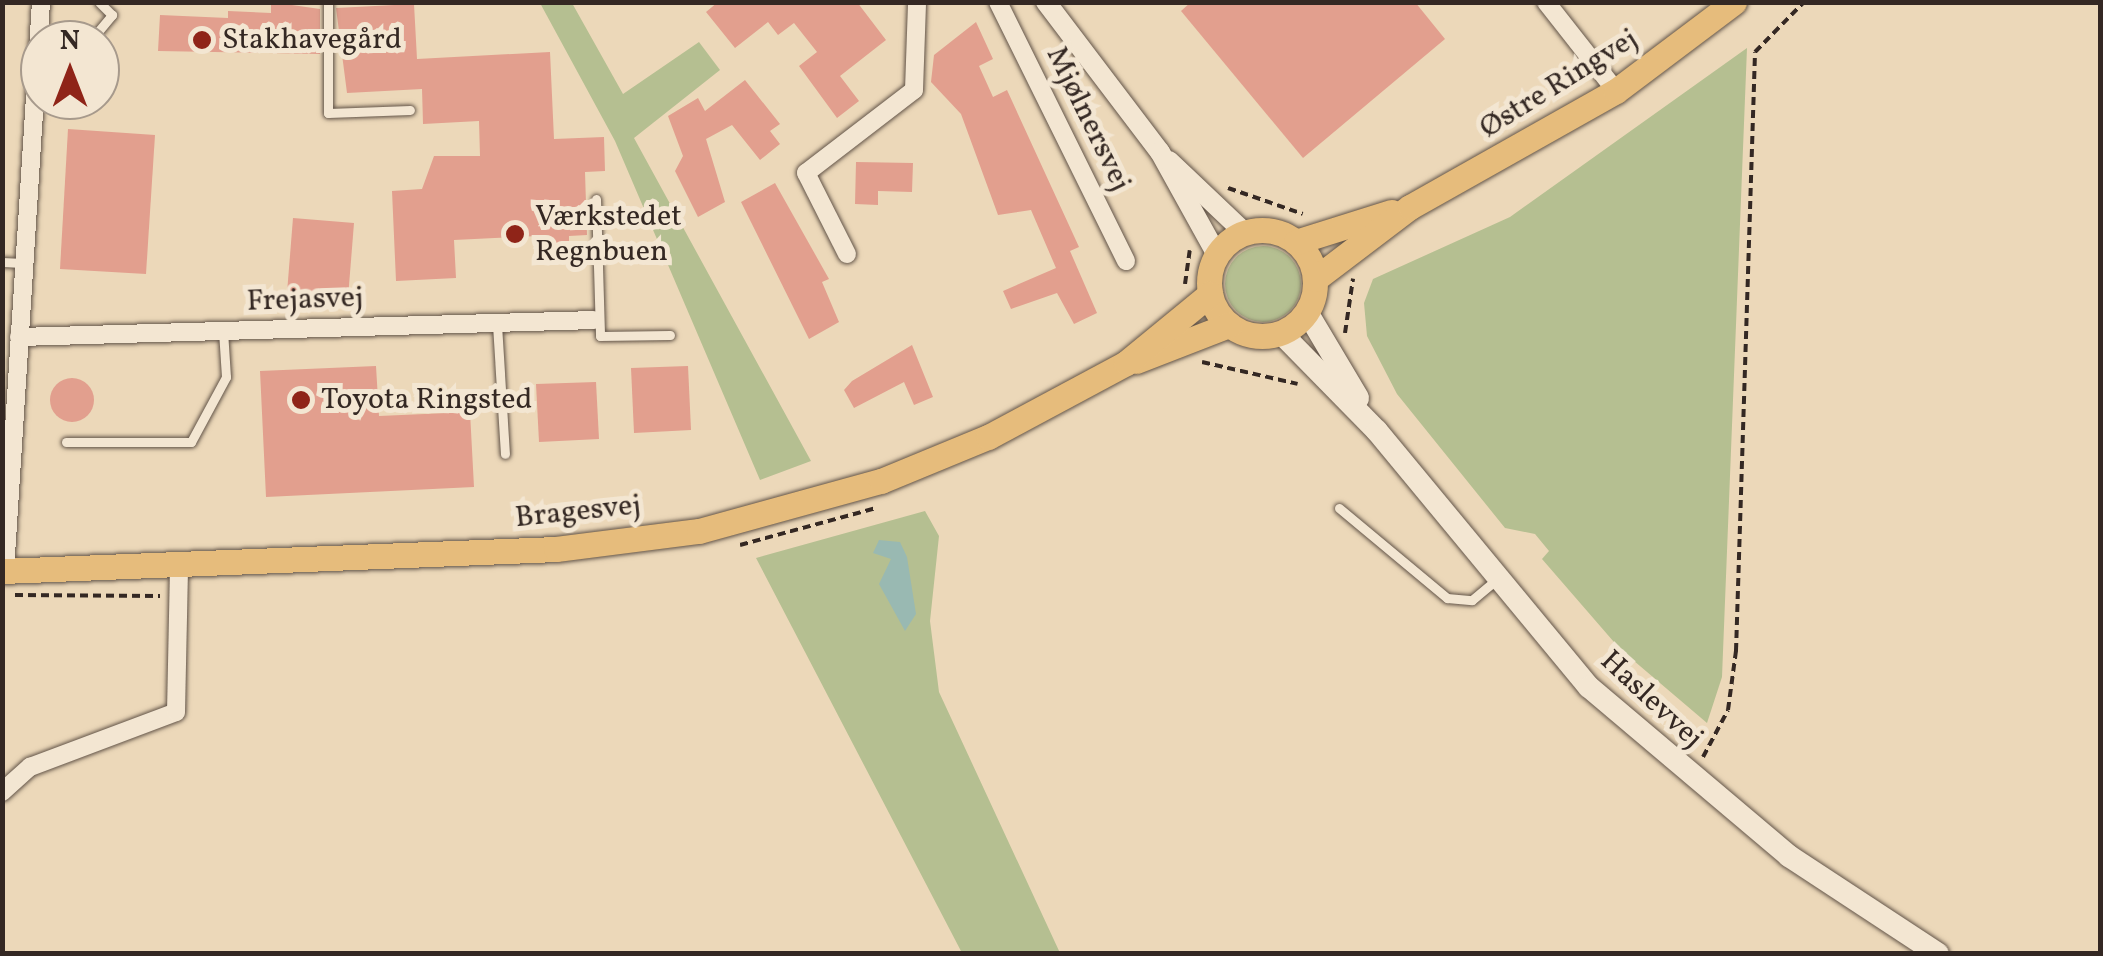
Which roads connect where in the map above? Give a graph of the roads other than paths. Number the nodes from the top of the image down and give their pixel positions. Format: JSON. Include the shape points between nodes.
{"nodes":[{"id":1,"x":41,"y":2,"type":"edge"},
{"id":2,"x":328,"y":2,"type":"edge"},
{"id":3,"x":917,"y":2,"type":"edge"},
{"id":4,"x":998,"y":2,"type":"edge"},
{"id":5,"x":1046,"y":2,"type":"edge"},
{"id":6,"x":1546,"y":2,"type":"edge"},
{"id":7,"x":1734,"y":2,"type":"edge"},
{"id":8,"x":1616,"y":92,"type":"junction"},
{"id":9,"x":410,"y":110,"type":"dead end"},
{"id":10,"x":1160,"y":152,"type":"junction"},
{"id":11,"x":596,"y":199,"type":"dead end"},
{"id":12,"x":1410,"y":207,"type":"junction"},
{"id":13,"x":1245,"y":233,"type":"junction"},
{"id":14,"x":1296,"y":242,"type":"junction"},
{"id":15,"x":847,"y":254,"type":"dead end"},
{"id":16,"x":1217,"y":255,"type":"junction"},
{"id":17,"x":1126,"y":260,"type":"dead end"},
{"id":18,"x":2,"y":262,"type":"edge"},
{"id":19,"x":24,"y":263,"type":"junction"},
{"id":20,"x":1316,"y":279,"type":"junction"},
{"id":21,"x":1210,"y":294,"type":"junction"},
{"id":22,"x":1307,"y":312,"type":"junction"},
{"id":23,"x":594,"y":320,"type":"junction"},
{"id":24,"x":497,"y":322,"type":"junction"},
{"id":25,"x":1229,"y":325,"type":"junction"},
{"id":26,"x":223,"y":330,"type":"junction"},
{"id":27,"x":1281,"y":333,"type":"junction"},
{"id":28,"x":670,"y":335,"type":"dead end"},
{"id":29,"x":18,"y":338,"type":"junction"},
{"id":30,"x":1126,"y":362,"type":"junction"},
{"id":31,"x":1377,"y":432,"type":"junction"},
{"id":32,"x":66,"y":442,"type":"dead end"},
{"id":33,"x":506,"y":454,"type":"dead end"},
{"id":34,"x":1339,"y":508,"type":"dead end"},
{"id":35,"x":179,"y":565,"type":"junction"},
{"id":36,"x":4,"y":571,"type":"edge"},
{"id":37,"x":1495,"y":581,"type":"junction"},
{"id":38,"x":2,"y":792,"type":"edge"},
{"id":39,"x":1938,"y":954,"type":"edge"}],
"edges":[{"from":1,"to":19,"type":"street"},
{"from":2,"to":9,"type":"lane","via":[[328,113]]},
{"from":3,"to":15,"type":"street","via":[[914,90],[806,174]]},
{"from":4,"to":17,"type":"street","name":"Mjølnersvej"},
{"from":5,"to":10,"type":"street"},
{"from":6,"to":8,"type":"street"},
{"from":7,"to":8,"type":"main road","name":"Østre Ringvej"},
{"from":8,"to":12,"type":"main road","name":"Østre Ringvej"},
{"from":10,"to":13,"type":"street"},
{"from":10,"to":16,"type":"street"},
{"from":11,"to":23,"type":"lane"},
{"from":12,"to":14,"type":"main road","name":"Østre Ringvej"},
{"from":12,"to":20,"type":"main road","name":"Østre Ringvej"},
{"from":13,"to":14,"type":"main road"},
{"from":13,"to":16,"type":"main road"},
{"from":14,"to":20,"type":"main road"},
{"from":16,"to":21,"type":"main road"},
{"from":18,"to":19,"type":"lane"},
{"from":19,"to":29,"type":"street"},
{"from":20,"to":22,"type":"main road"},
{"from":21,"to":25,"type":"main road"},
{"from":21,"to":30,"type":"main road","name":"Bragesvej"},
{"from":22,"to":27,"type":"main road"},
{"from":22,"to":31,"type":"main road","name":"Haslevvej"},
{"from":23,"to":24,"type":"street","name":"Frejasvej"},
{"from":23,"to":28,"type":"lane","via":[[600,336]]},
{"from":24,"to":26,"type":"street","name":"Frejasvej"},
{"from":24,"to":33,"type":"lane"},
{"from":25,"to":27,"type":"main road"},
{"from":25,"to":30,"type":"main road","name":"Bragesvej"},
{"from":26,"to":29,"type":"street","name":"Frejasvej"},
{"from":26,"to":32,"type":"lane","via":[[226,377],[190,442]]},
{"from":27,"to":31,"type":"main road","name":"Haslevvej"},
{"from":29,"to":36,"type":"street"},
{"from":30,"to":35,"type":"main road","name":"Bragesvej","via":[[882,482],[699,531],[556,549]]},
{"from":31,"to":37,"type":"main road","name":"Haslevvej"},
{"from":34,"to":37,"type":"lane","via":[[1447,598],[1472,600]]},
{"from":35,"to":36,"type":"main road","name":"Bragesvej"},
{"from":35,"to":38,"type":"street","via":[[176,712],[30,767]]},
{"from":37,"to":39,"type":"main road","name":"Haslevvej","via":[[1590,687],[1688,776]]}]}
